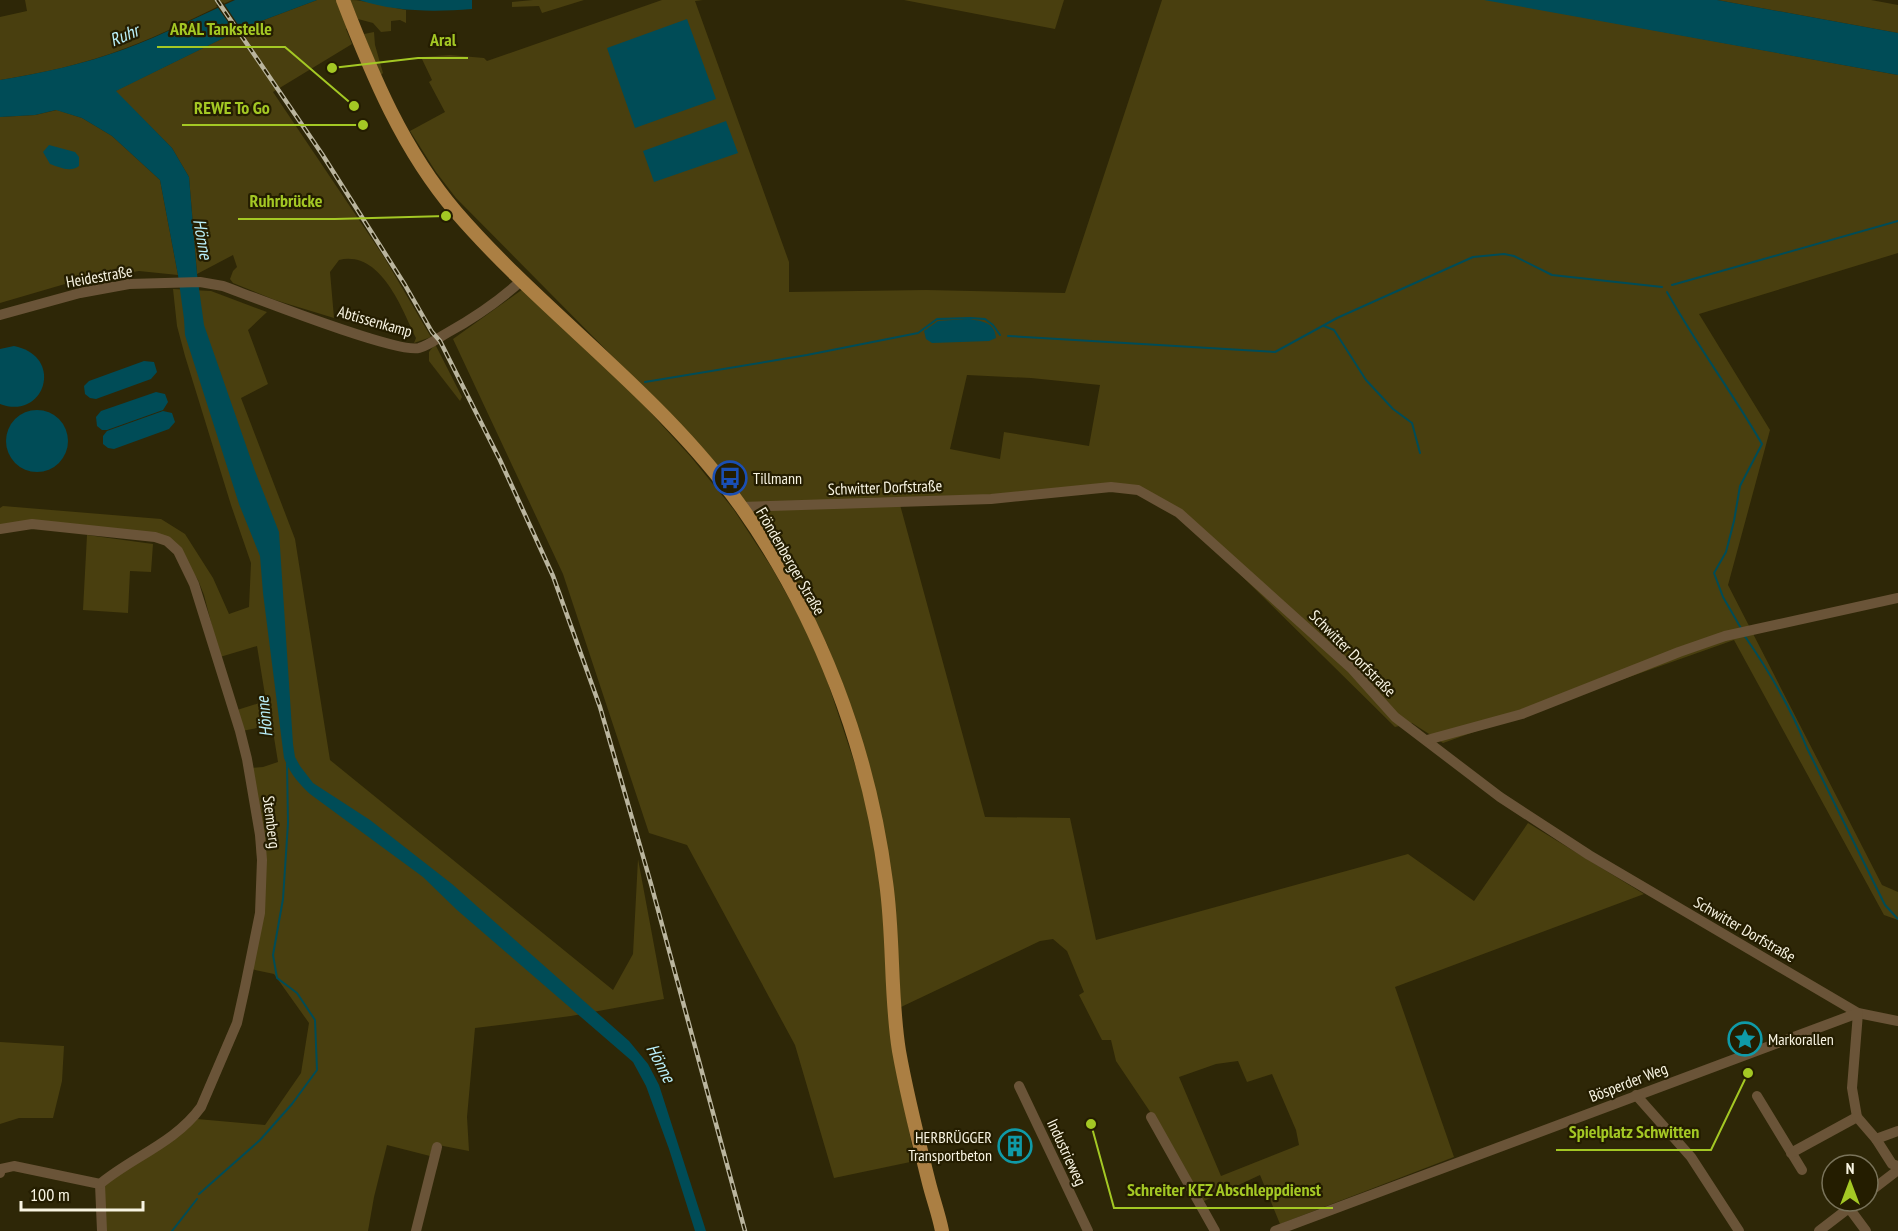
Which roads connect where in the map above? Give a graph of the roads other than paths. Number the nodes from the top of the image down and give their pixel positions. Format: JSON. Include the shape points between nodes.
{"nodes":[{"id":1,"x":343,"y":0,"type":"edge"},
{"id":2,"x":522,"y":280,"type":"junction"},
{"id":3,"x":203,"y":282,"type":"joint"},
{"id":4,"x":0,"y":315,"type":"edge"},
{"id":5,"x":741,"y":507,"type":"junction"},
{"id":6,"x":0,"y":529,"type":"edge"},
{"id":7,"x":1898,"y":598,"type":"edge"},
{"id":8,"x":1427,"y":740,"type":"junction"},
{"id":9,"x":1858,"y":1013,"type":"junction"},
{"id":10,"x":1898,"y":1021,"type":"edge"},
{"id":11,"x":1019,"y":1086,"type":"dead end"},
{"id":12,"x":1636,"y":1095,"type":"junction"},
{"id":13,"x":1757,"y":1096,"type":"dead end"},
{"id":14,"x":1151,"y":1117,"type":"dead end"},
{"id":15,"x":1857,"y":1117,"type":"junction"},
{"id":16,"x":1898,"y":1131,"type":"edge"},
{"id":17,"x":1876,"y":1139,"type":"junction"},
{"id":18,"x":437,"y":1147,"type":"dead end"},
{"id":19,"x":1791,"y":1153,"type":"junction"},
{"id":20,"x":1898,"y":1168,"type":"edge"},
{"id":21,"x":1802,"y":1170,"type":"dead end"},
{"id":22,"x":0,"y":1173,"type":"edge"},
{"id":23,"x":1880,"y":1183,"type":"edge"},
{"id":24,"x":100,"y":1184,"type":"junction"},
{"id":25,"x":1842,"y":1213,"type":"edge"},
{"id":26,"x":1858,"y":1213,"type":"edge"},
{"id":27,"x":102,"y":1231,"type":"edge"},
{"id":28,"x":416,"y":1231,"type":"edge"},
{"id":29,"x":942,"y":1231,"type":"edge"},
{"id":30,"x":1088,"y":1231,"type":"edge"},
{"id":31,"x":1215,"y":1231,"type":"edge"},
{"id":32,"x":1275,"y":1231,"type":"edge"},
{"id":33,"x":1739,"y":1231,"type":"edge"},
{"id":34,"x":1819,"y":1231,"type":"edge"},
{"id":35,"x":1866,"y":1231,"type":"edge"}],
"edges":[{"from":1,"to":2,"type":"main road","name":"Fröndenberger Straße","via":[[384,100],[413,153],[455,210]]},
{"from":2,"to":3,"type":"street","name":"Abtissenkamp","via":[[491,306],[417,348],[369,338]]},
{"from":2,"to":5,"type":"main road","name":"Fröndenberger Straße","via":[[691,446]]},
{"from":3,"to":4,"type":"street","name":"Heidestraße","via":[[129,284]]},
{"from":5,"to":8,"type":"street","name":"Schwitter Dorfstraße","via":[[991,499],[1111,486],[1138,490],[1179,513],[1352,668],[1395,717]]},
{"from":5,"to":29,"type":"main road","name":"Fröndenberger Straße","via":[[779,568],[823,653],[863,768],[887,885],[899,1048]]},
{"from":6,"to":24,"type":"street","name":"Stemberg","via":[[32,524],[155,537],[178,551],[194,584],[240,730],[256,810],[262,860],[260,913],[237,1023],[225,1052],[193,1119]]},
{"from":7,"to":8,"type":"street","via":[[1743,632],[1679,652],[1522,714]]},
{"from":8,"to":9,"type":"street","name":"Schwitter Dorfstraße","via":[[1545,828]]},
{"from":9,"to":10,"type":"street","name":"Schwitter Dorfstraße"},
{"from":9,"to":12,"type":"street","name":"Bösperder Weg"},
{"from":9,"to":15,"type":"street","via":[[1852,1088]]},
{"from":11,"to":30,"type":"street","name":"Industrieweg"},
{"from":12,"to":32,"type":"street","name":"Bösperder Weg"},
{"from":12,"to":33,"type":"street","via":[[1691,1157]]},
{"from":13,"to":19,"type":"street"},
{"from":14,"to":31,"type":"street"},
{"from":15,"to":17,"type":"street"},
{"from":15,"to":19,"type":"street"},
{"from":16,"to":17,"type":"street"},
{"from":17,"to":20,"type":"street"},
{"from":18,"to":28,"type":"street"},
{"from":19,"to":21,"type":"street"},
{"from":20,"to":23,"type":"street"},
{"from":22,"to":24,"type":"street","via":[[1,1169],[14,1166]]},
{"from":24,"to":27,"type":"street"},
{"from":25,"to":34,"type":"street"},
{"from":26,"to":35,"type":"street"}]}
